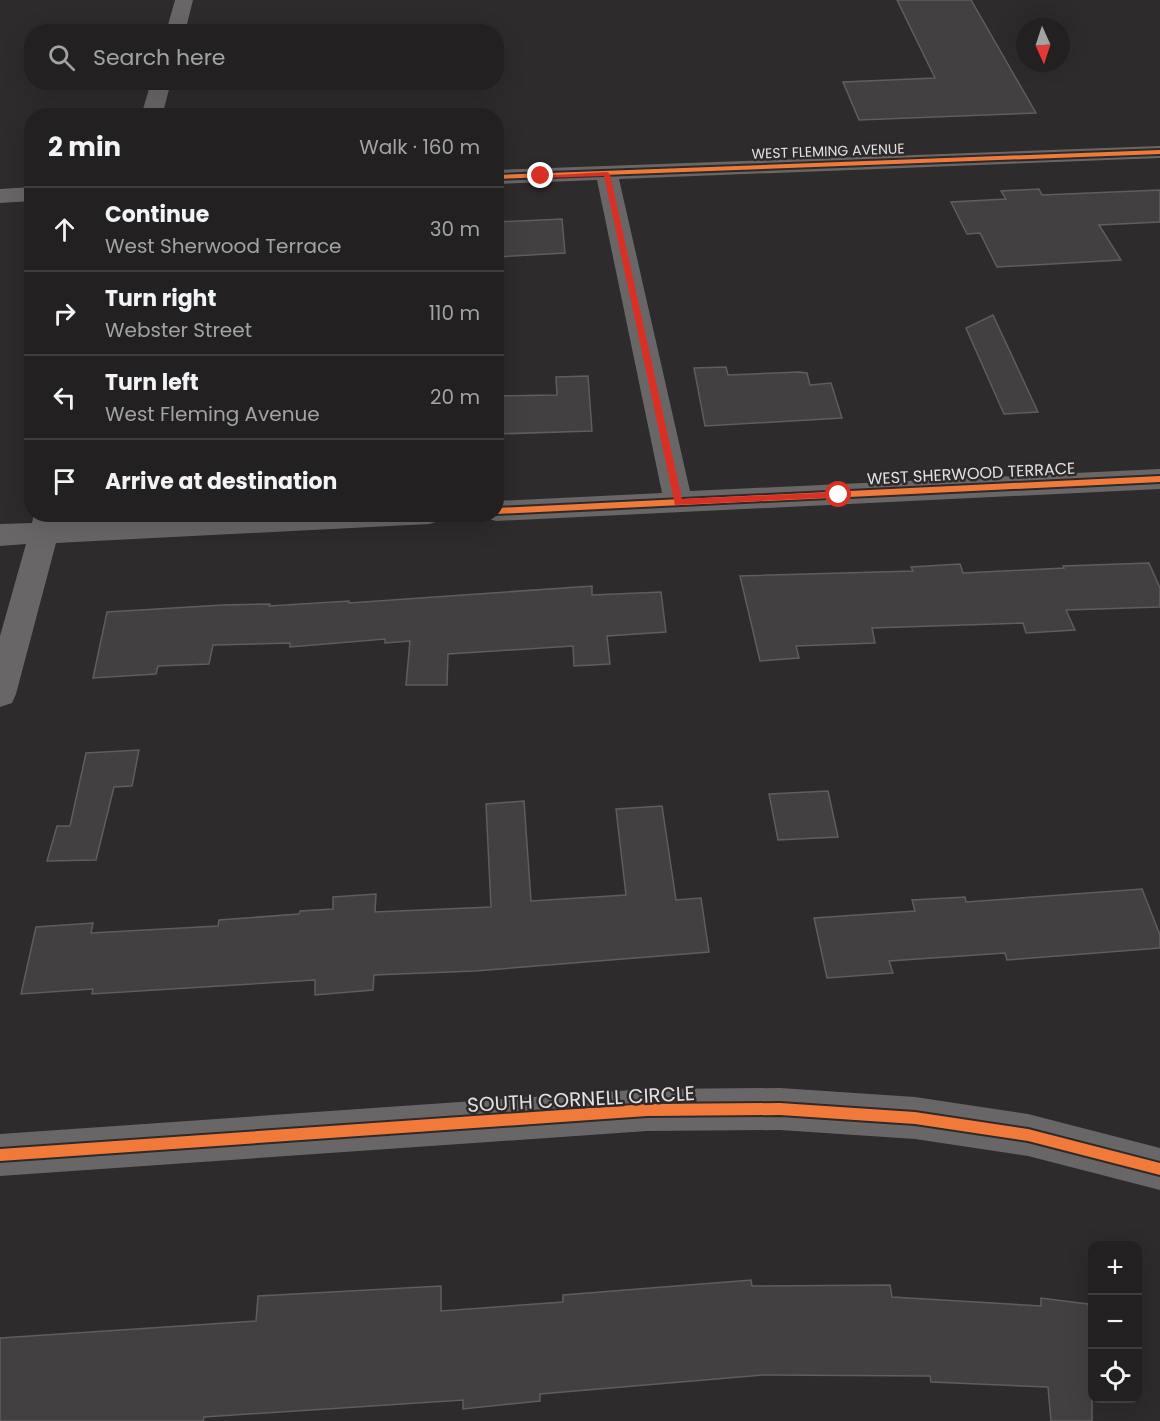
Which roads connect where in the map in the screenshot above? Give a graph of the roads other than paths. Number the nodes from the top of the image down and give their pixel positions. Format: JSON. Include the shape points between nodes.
{"nodes":[{"id":1,"x":184,"y":0,"type":"edge"},
{"id":2,"x":177,"y":24,"type":"edge"},
{"id":3,"x":159,"y":90,"type":"edge"},
{"id":4,"x":153,"y":108,"type":"edge"},
{"id":5,"x":1160,"y":152,"type":"edge"},
{"id":6,"x":607,"y":174,"type":"junction"},
{"id":7,"x":504,"y":177,"type":"edge"},
{"id":8,"x":24,"y":194,"type":"edge"},
{"id":9,"x":0,"y":196,"type":"edge"},
{"id":10,"x":1160,"y":479,"type":"edge"},
{"id":11,"x":678,"y":503,"type":"junction"},
{"id":12,"x":504,"y":511,"type":"edge"},
{"id":13,"x":123,"y":522,"type":"edge"},
{"id":14,"x":46,"y":524,"type":"edge"},
{"id":15,"x":0,"y":535,"type":"edge"},
{"id":16,"x":0,"y":694,"type":"edge"},
{"id":17,"x":0,"y":1155,"type":"edge"},
{"id":18,"x":1160,"y":1169,"type":"edge"}],
"edges":[{"from":1,"to":2,"type":"street"},
{"from":3,"to":4,"type":"street"},
{"from":5,"to":6,"type":"street","name":"WEST FLEMING AVENUE"},
{"from":6,"to":7,"type":"street","name":"WEST FLEMING AVENUE"},
{"from":6,"to":11,"type":"street"},
{"from":8,"to":9,"type":"street"},
{"from":10,"to":11,"type":"street","name":"WEST SHERWOOD TERRACE"},
{"from":11,"to":12,"type":"street","name":"WEST SHERWOOD TERRACE"},
{"from":13,"to":14,"type":"street"},
{"from":14,"to":15,"type":"street"},
{"from":14,"to":16,"type":"street"},
{"from":17,"to":18,"type":"street","name":"SOUTH CORNELL CIRCLE","via":[[647,1110],[780,1109],[915,1118],[1028,1135]]}]}
